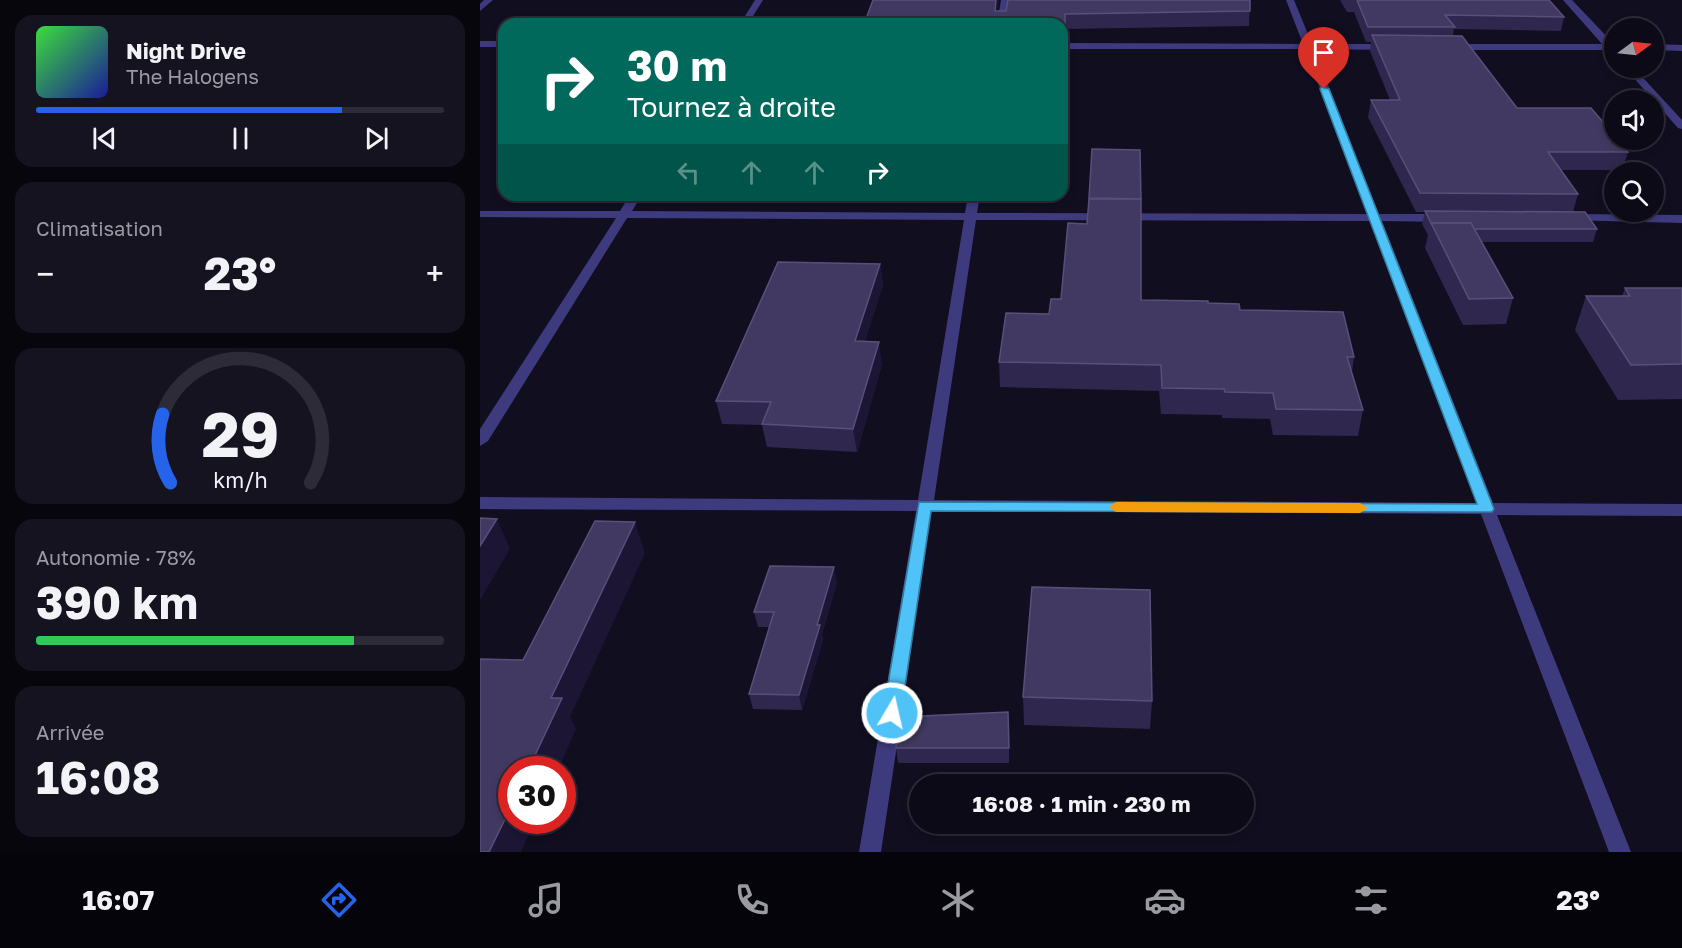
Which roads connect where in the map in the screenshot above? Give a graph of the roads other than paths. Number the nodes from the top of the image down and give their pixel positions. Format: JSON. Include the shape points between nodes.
{"nodes":[{"id":1,"x":489,"y":0,"type":"edge"},
{"id":2,"x":759,"y":0,"type":"edge"},
{"id":3,"x":1005,"y":0,"type":"edge"},
{"id":4,"x":1290,"y":0,"type":"edge"},
{"id":5,"x":1567,"y":0,"type":"edge"},
{"id":6,"x":480,"y":8,"type":"edge"},
{"id":7,"x":748,"y":18,"type":"edge"},
{"id":8,"x":1002,"y":18,"type":"edge"},
{"id":9,"x":1604,"y":39,"type":"edge"},
{"id":10,"x":480,"y":44,"type":"edge"},
{"id":11,"x":498,"y":44,"type":"edge"},
{"id":12,"x":1068,"y":46,"type":"edge"},
{"id":13,"x":1308,"y":46,"type":"junction"},
{"id":14,"x":1401,"y":47,"type":"edge"},
{"id":15,"x":1447,"y":47,"type":"edge"},
{"id":16,"x":1664,"y":47,"type":"edge"},
{"id":17,"x":1682,"y":48,"type":"edge"},
{"id":18,"x":1604,"y":49,"type":"edge"},
{"id":19,"x":1638,"y":78,"type":"edge"},
{"id":20,"x":1682,"y":126,"type":"edge"},
{"id":21,"x":632,"y":201,"type":"edge"},
{"id":22,"x":973,"y":201,"type":"edge"},
{"id":23,"x":480,"y":214,"type":"edge"},
{"id":24,"x":623,"y":214,"type":"junction"},
{"id":25,"x":971,"y":216,"type":"junction"},
{"id":26,"x":1374,"y":218,"type":"junction"},
{"id":27,"x":1457,"y":218,"type":"edge"},
{"id":28,"x":1552,"y":218,"type":"edge"},
{"id":29,"x":1682,"y":219,"type":"edge"},
{"id":30,"x":480,"y":441,"type":"edge"},
{"id":31,"x":480,"y":503,"type":"edge"},
{"id":32,"x":925,"y":506,"type":"junction"},
{"id":33,"x":1487,"y":509,"type":"junction"},
{"id":34,"x":1682,"y":510,"type":"edge"},
{"id":35,"x":870,"y":852,"type":"edge"},
{"id":36,"x":1620,"y":852,"type":"edge"}],
"edges":[{"from":1,"to":6,"type":"street"},
{"from":2,"to":7,"type":"street"},
{"from":3,"to":8,"type":"street"},
{"from":4,"to":13,"type":"street"},
{"from":5,"to":9,"type":"street"},
{"from":10,"to":11,"type":"street"},
{"from":12,"to":13,"type":"street"},
{"from":13,"to":14,"type":"street"},
{"from":13,"to":26,"type":"street"},
{"from":15,"to":18,"type":"street"},
{"from":16,"to":17,"type":"street"},
{"from":19,"to":20,"type":"street"},
{"from":21,"to":24,"type":"street"},
{"from":22,"to":25,"type":"street"},
{"from":23,"to":24,"type":"street"},
{"from":24,"to":25,"type":"street"},
{"from":24,"to":30,"type":"street"},
{"from":25,"to":26,"type":"street"},
{"from":25,"to":32,"type":"street"},
{"from":26,"to":27,"type":"street"},
{"from":26,"to":33,"type":"street"},
{"from":28,"to":29,"type":"street"},
{"from":31,"to":32,"type":"street"},
{"from":32,"to":33,"type":"street"},
{"from":32,"to":35,"type":"street"},
{"from":33,"to":34,"type":"street"},
{"from":33,"to":36,"type":"street"}]}
